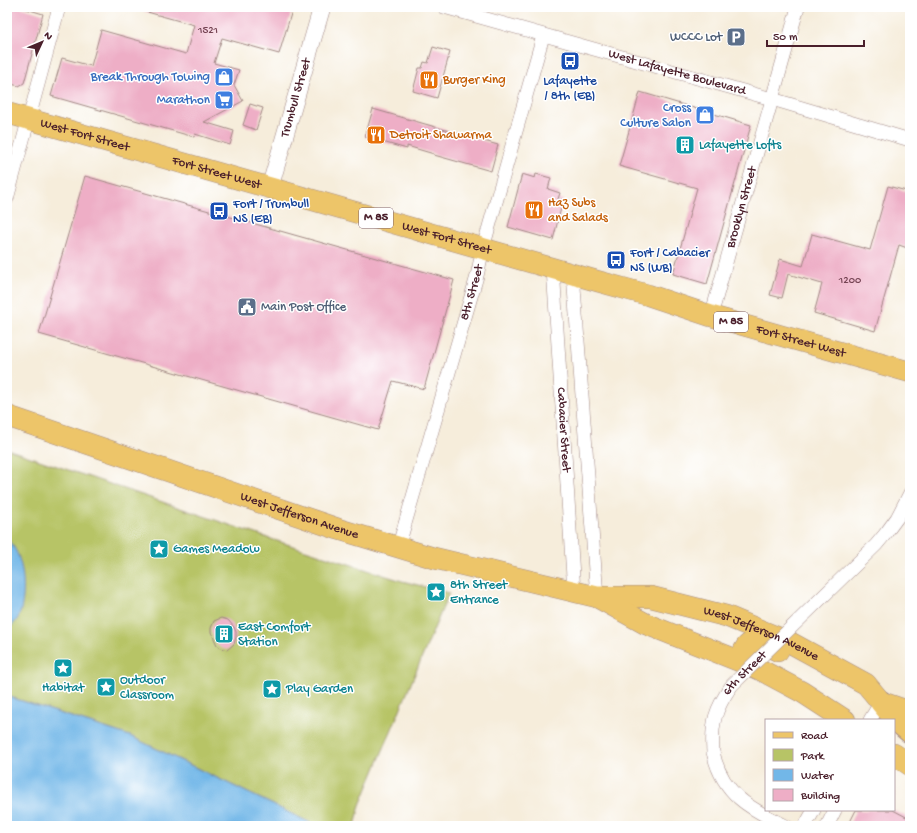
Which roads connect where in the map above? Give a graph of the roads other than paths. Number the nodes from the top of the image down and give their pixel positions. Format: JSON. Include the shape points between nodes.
{"nodes":[{"id":1,"x":59,"y":7,"type":"edge"},
{"id":2,"x":322,"y":7,"type":"edge"},
{"id":3,"x":444,"y":7,"type":"edge"},
{"id":4,"x":798,"y":7,"type":"edge"},
{"id":5,"x":543,"y":36,"type":"junction"},
{"id":6,"x":772,"y":99,"type":"junction"},
{"id":7,"x":7,"y":113,"type":"edge"},
{"id":8,"x":29,"y":120,"type":"junction"},
{"id":9,"x":910,"y":140,"type":"edge"},
{"id":10,"x":163,"y":158,"type":"joint"},
{"id":11,"x":270,"y":188,"type":"junction"},
{"id":12,"x":7,"y":199,"type":"edge"},
{"id":13,"x":483,"y":248,"type":"junction"},
{"id":14,"x":563,"y":271,"type":"junction"},
{"id":15,"x":711,"y":316,"type":"junction"},
{"id":16,"x":910,"y":372,"type":"edge"},
{"id":17,"x":7,"y":416,"type":"edge"},
{"id":18,"x":910,"y":493,"type":"edge"},
{"id":19,"x":398,"y":548,"type":"junction"},
{"id":20,"x":574,"y":592,"type":"junction"},
{"id":21,"x":597,"y":597,"type":"junction"},
{"id":22,"x":757,"y":668,"type":"junction"},
{"id":23,"x":852,"y":677,"type":"junction"},
{"id":24,"x":875,"y":711,"type":"edge"},
{"id":25,"x":843,"y":719,"type":"edge"},
{"id":26,"x":908,"y":724,"type":"edge"},
{"id":27,"x":895,"y":755,"type":"edge"},
{"id":28,"x":910,"y":765,"type":"edge"},
{"id":29,"x":813,"y":811,"type":"edge"},
{"id":30,"x":834,"y":811,"type":"edge"},
{"id":31,"x":786,"y":826,"type":"edge"},
{"id":32,"x":805,"y":826,"type":"edge"},
{"id":33,"x":827,"y":826,"type":"edge"}],
"edges":[{"from":1,"to":8,"type":"street"},
{"from":2,"to":11,"type":"street","name":"Trumbull Street"},
{"from":3,"to":5,"type":"street","name":"West Lafayette Boulevard"},
{"from":4,"to":6,"type":"street","name":"Brooklyn Street"},
{"from":5,"to":6,"type":"street","name":"West Lafayette Boulevard"},
{"from":5,"to":13,"type":"street","name":"8th Street"},
{"from":6,"to":9,"type":"street","name":"West Lafayette Boulevard"},
{"from":6,"to":15,"type":"street","name":"Brooklyn Street"},
{"from":7,"to":8,"type":"main road","name":"West Fort Street","number":"M 85"},
{"from":8,"to":10,"type":"main road","name":"West Fort Street","number":"M 85"},
{"from":8,"to":12,"type":"street"},
{"from":10,"to":11,"type":"main road","name":"Fort Street West","number":"M 85"},
{"from":11,"to":13,"type":"main road","name":"West Fort Street","number":"M 85"},
{"from":13,"to":14,"type":"main road","name":"West Fort Street","number":"M 85"},
{"from":13,"to":19,"type":"street","name":"8th Street"},
{"from":14,"to":15,"type":"main road","name":"Fort Street West","number":"M 85"},
{"from":14,"to":20,"type":"street","name":"Cabacier Street"},
{"from":14,"to":21,"type":"street","name":"Cabacier Street"},
{"from":15,"to":16,"type":"main road","name":"Fort Street West","number":"M 85"},
{"from":17,"to":19,"type":"main road","name":"West Jefferson Avenue"},
{"from":18,"to":31,"type":"street","name":"6th Street","bridge":true,"via":[[897,518],[876,545],[732,685],[714,717],[713,752],[727,786],[759,813]]},
{"from":19,"to":20,"type":"main road","name":"West Jefferson Avenue"},
{"from":20,"to":21,"type":"main road","name":"West Jefferson Avenue"},
{"from":21,"to":22,"type":"main road","name":"West Jefferson Avenue","via":[[646,624]]},
{"from":21,"to":23,"type":"main road","name":"West Jefferson Avenue","via":[[650,597],[726,616],[791,643]]},
{"from":22,"to":23,"type":"main road","via":[[746,660],[743,653],[745,647],[759,642],[822,671]]},
{"from":22,"to":25,"type":"main road","name":"West Jefferson Avenue","via":[[802,692]]},
{"from":23,"to":24,"type":"main road","name":"West Jefferson Avenue","via":[[866,684]]},
{"from":24,"to":26,"type":"highway"},
{"from":27,"to":28,"type":"main road"},
{"from":29,"to":32,"type":"street"},
{"from":30,"to":33,"type":"street"}]}
